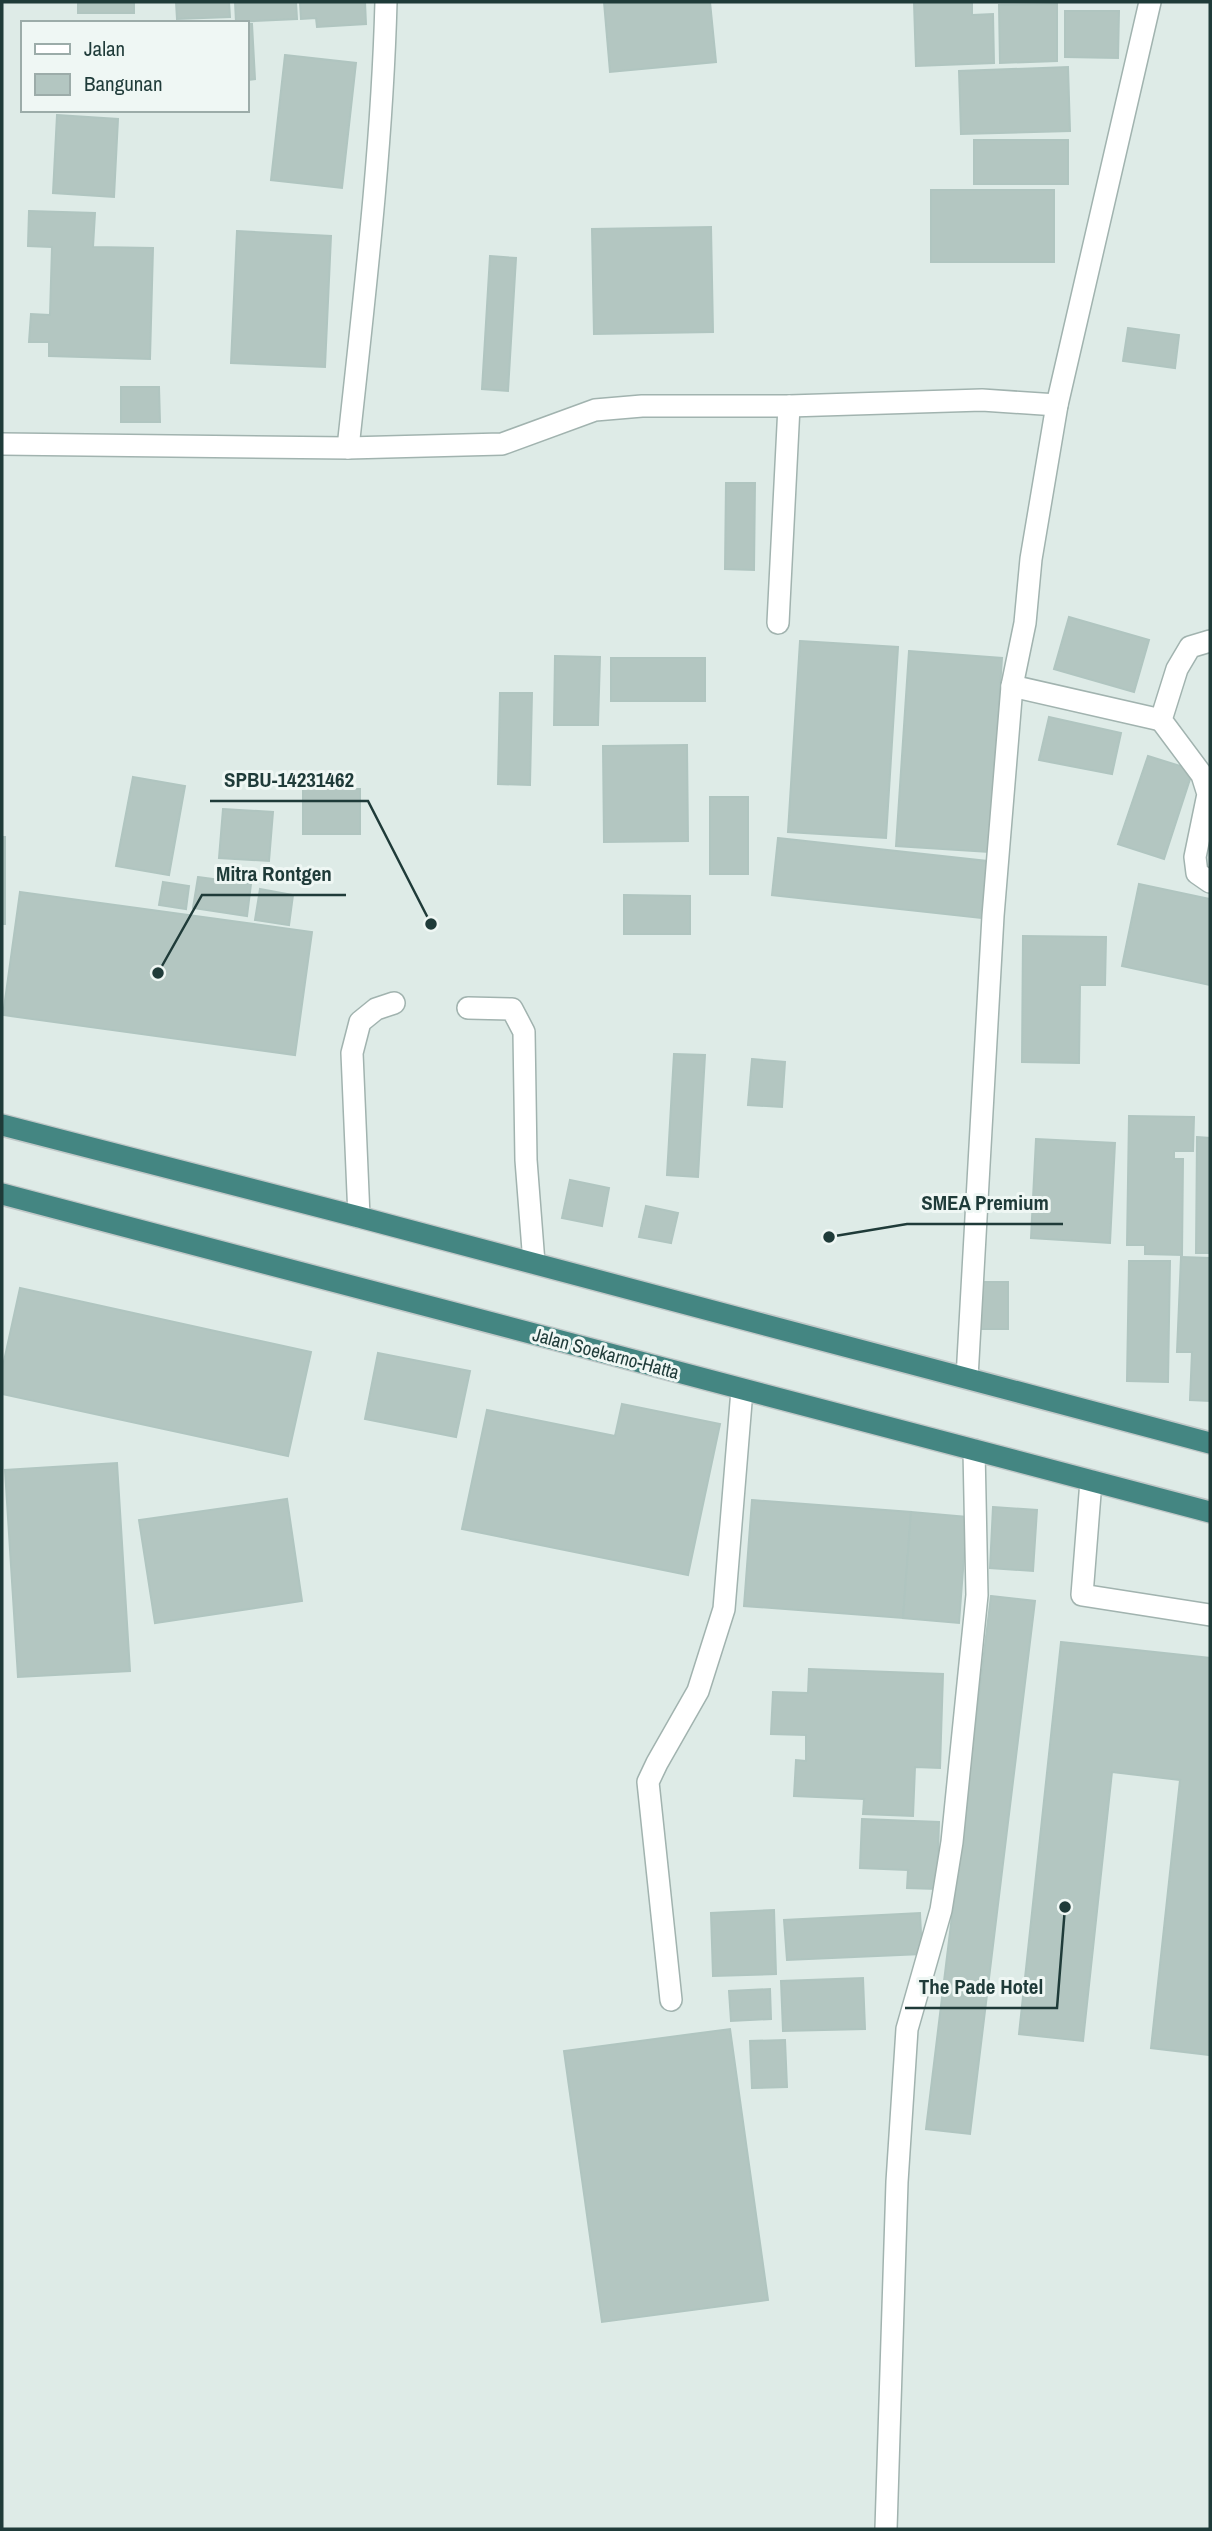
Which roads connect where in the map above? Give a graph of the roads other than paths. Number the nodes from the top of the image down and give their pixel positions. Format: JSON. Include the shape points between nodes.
{"nodes":[{"id":1,"x":386,"y":2,"type":"edge"},
{"id":2,"x":1150,"y":2,"type":"edge"},
{"id":3,"x":1057,"y":405,"type":"junction"},
{"id":4,"x":789,"y":406,"type":"junction"},
{"id":5,"x":2,"y":444,"type":"edge"},
{"id":6,"x":348,"y":448,"type":"junction"},
{"id":7,"x":778,"y":623,"type":"dead end"},
{"id":8,"x":1210,"y":641,"type":"edge"},
{"id":9,"x":1012,"y":686,"type":"junction"},
{"id":10,"x":1161,"y":720,"type":"junction"},
{"id":11,"x":1210,"y":881,"type":"edge"},
{"id":12,"x":394,"y":1003,"type":"dead end"},
{"id":13,"x":468,"y":1008,"type":"dead end"},
{"id":14,"x":2,"y":1125,"type":"edge"},
{"id":15,"x":2,"y":1194,"type":"edge"},
{"id":16,"x":359,"y":1217,"type":"junction"},
{"id":17,"x":534,"y":1263,"type":"junction"},
{"id":18,"x":967,"y":1378,"type":"junction"},
{"id":19,"x":742,"y":1390,"type":"junction"},
{"id":20,"x":1210,"y":1443,"type":"edge"},
{"id":21,"x":974,"y":1450,"type":"junction"},
{"id":22,"x":1091,"y":1481,"type":"junction"},
{"id":23,"x":1210,"y":1512,"type":"edge"},
{"id":24,"x":1210,"y":1615,"type":"edge"},
{"id":25,"x":671,"y":2000,"type":"dead end"},
{"id":26,"x":886,"y":2529,"type":"edge"}],
"edges":[{"from":1,"to":6,"type":"street","via":[[377,165]]},
{"from":2,"to":3,"type":"street"},
{"from":3,"to":4,"type":"street","via":[[982,400]]},
{"from":3,"to":9,"type":"street"},
{"from":4,"to":6,"type":"street","via":[[595,410],[502,444]]},
{"from":4,"to":7,"type":"street"},
{"from":5,"to":6,"type":"street"},
{"from":8,"to":10,"type":"street","via":[[1190,647],[1177,669]]},
{"from":9,"to":10,"type":"street"},
{"from":9,"to":18,"type":"street","via":[[993,916]]},
{"from":10,"to":11,"type":"street","via":[[1202,775],[1208,794],[1195,857],[1197,873]]},
{"from":12,"to":16,"type":"street","via":[[359,1022],[352,1053]]},
{"from":13,"to":17,"type":"street","via":[[512,1010],[524,1032],[526,1160]]},
{"from":14,"to":16,"type":"highway"},
{"from":15,"to":19,"type":"highway","name":"Jalan Soekarno-Hatta"},
{"from":16,"to":17,"type":"highway"},
{"from":17,"to":18,"type":"highway"},
{"from":18,"to":20,"type":"highway"},
{"from":19,"to":21,"type":"highway","name":"Jalan Soekarno-Hatta"},
{"from":19,"to":25,"type":"street","via":[[724,1609],[698,1691],[648,1783]]},
{"from":21,"to":22,"type":"highway","name":"Jalan Soekarno-Hatta"},
{"from":21,"to":26,"type":"street","via":[[977,1595],[952,1842],[941,1910],[907,2029],[897,2182]]},
{"from":22,"to":23,"type":"highway","name":"Jalan Soekarno-Hatta"},
{"from":22,"to":24,"type":"street","via":[[1082,1595]]}]}
